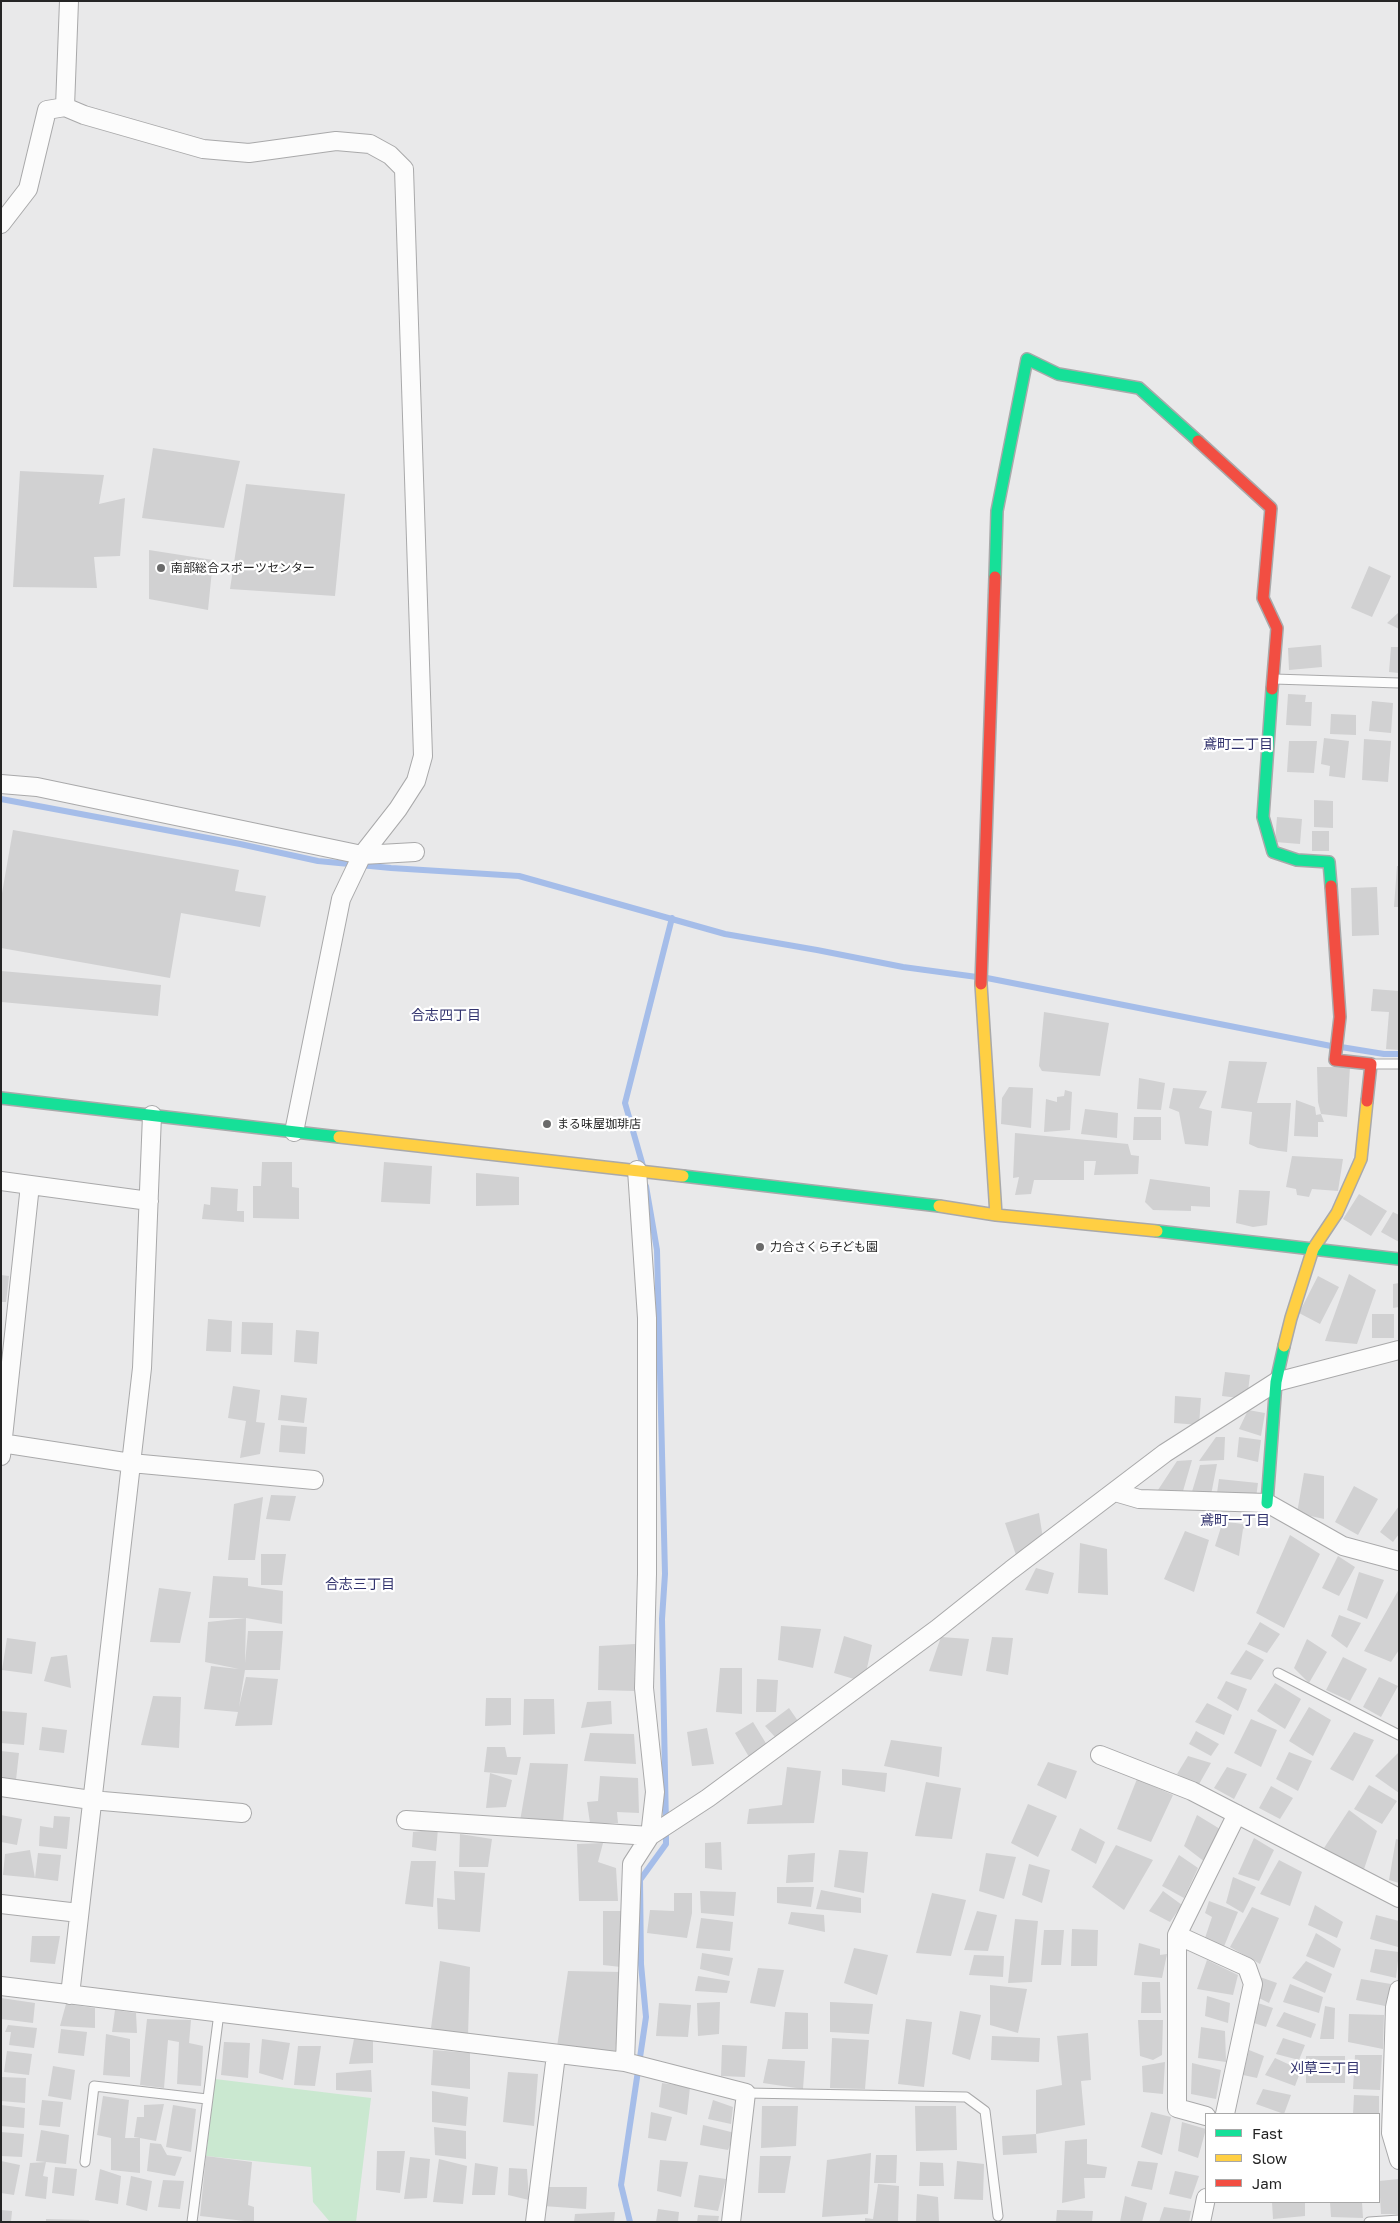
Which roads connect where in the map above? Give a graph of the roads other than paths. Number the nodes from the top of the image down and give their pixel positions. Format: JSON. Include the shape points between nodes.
{"nodes":[{"id":1,"x":69,"y":1,"type":"edge"},
{"id":2,"x":64,"y":107,"type":"junction"},
{"id":3,"x":1,"y":224,"type":"edge"},
{"id":4,"x":1273,"y":679,"type":"junction"},
{"id":5,"x":1399,"y":682,"type":"edge"},
{"id":6,"x":1,"y":784,"type":"edge"},
{"id":7,"x":415,"y":852,"type":"dead end"},
{"id":8,"x":362,"y":855,"type":"junction"},
{"id":9,"x":1371,"y":1064,"type":"junction"},
{"id":10,"x":1399,"y":1064,"type":"edge"},
{"id":11,"x":1,"y":1098,"type":"edge"},
{"id":12,"x":152,"y":1115,"type":"junction"},
{"id":13,"x":294,"y":1132,"type":"junction"},
{"id":14,"x":637,"y":1170,"type":"junction"},
{"id":15,"x":1,"y":1181,"type":"edge"},
{"id":16,"x":30,"y":1185,"type":"junction"},
{"id":17,"x":149,"y":1201,"type":"junction"},
{"id":18,"x":996,"y":1214,"type":"junction"},
{"id":19,"x":1313,"y":1249,"type":"junction"},
{"id":20,"x":1399,"y":1259,"type":"edge"},
{"id":21,"x":1399,"y":1350,"type":"edge"},
{"id":22,"x":1276,"y":1382,"type":"junction"},
{"id":23,"x":2,"y":1447,"type":"edge"},
{"id":24,"x":131,"y":1463,"type":"junction"},
{"id":25,"x":314,"y":1480,"type":"dead end"},
{"id":26,"x":1115,"y":1492,"type":"junction"},
{"id":27,"x":1267,"y":1503,"type":"junction"},
{"id":28,"x":1399,"y":1561,"type":"edge"},
{"id":29,"x":1278,"y":1672,"type":"dead end"},
{"id":30,"x":1399,"y":1735,"type":"edge"},
{"id":31,"x":1100,"y":1755,"type":"dead end"},
{"id":32,"x":1,"y":1787,"type":"edge"},
{"id":33,"x":91,"y":1800,"type":"junction"},
{"id":34,"x":242,"y":1813,"type":"dead end"},
{"id":35,"x":1237,"y":1814,"type":"junction"},
{"id":36,"x":406,"y":1820,"type":"dead end"},
{"id":37,"x":650,"y":1836,"type":"junction"},
{"id":38,"x":1399,"y":1898,"type":"edge"},
{"id":39,"x":1,"y":1904,"type":"edge"},
{"id":40,"x":79,"y":1913,"type":"junction"},
{"id":41,"x":1177,"y":1936,"type":"junction"},
{"id":42,"x":1,"y":1986,"type":"edge"},
{"id":43,"x":1399,"y":1990,"type":"edge"},
{"id":44,"x":70,"y":1995,"type":"junction"},
{"id":45,"x":219,"y":2013,"type":"junction"},
{"id":46,"x":556,"y":2055,"type":"junction"},
{"id":47,"x":625,"y":2062,"type":"junction"},
{"id":48,"x":746,"y":2093,"type":"junction"},
{"id":49,"x":207,"y":2099,"type":"junction"},
{"id":50,"x":1225,"y":2113,"type":"edge"},
{"id":51,"x":1205,"y":2116,"type":"edge"},
{"id":52,"x":1385,"y":2133,"type":"edge"},
{"id":53,"x":1399,"y":2160,"type":"edge"},
{"id":54,"x":85,"y":2162,"type":"dead end"},
{"id":55,"x":1205,"y":2203,"type":"edge"},
{"id":56,"x":998,"y":2216,"type":"dead end"},
{"id":57,"x":1399,"y":2220,"type":"edge"},
{"id":58,"x":192,"y":2222,"type":"edge"},
{"id":59,"x":535,"y":2222,"type":"edge"},
{"id":60,"x":731,"y":2222,"type":"edge"},
{"id":61,"x":1201,"y":2222,"type":"edge"},
{"id":62,"x":1369,"y":2222,"type":"edge"}],
"edges":[{"from":1,"to":2,"type":"street"},
{"from":2,"to":3,"type":"street","via":[[47,110],[28,189]]},
{"from":2,"to":8,"type":"street","via":[[203,148],[249,153],[336,141],[370,144],[390,155],[404,169],[423,756],[416,781]]},
{"from":4,"to":5,"type":"lane"},
{"from":4,"to":9,"type":"street","via":[[1263,817],[1273,852],[1297,860],[1329,862],[1340,1017],[1335,1060]]},
{"from":4,"to":18,"type":"street","via":[[1277,628],[1263,598],[1271,508],[1139,388],[1058,374],[1027,359],[996,511],[980,993]]},
{"from":6,"to":8,"type":"street","via":[[37,787]]},
{"from":7,"to":8,"type":"street"},
{"from":8,"to":13,"type":"street","via":[[340,899]]},
{"from":9,"to":10,"type":"lane"},
{"from":9,"to":19,"type":"street","via":[[1361,1159],[1337,1213]]},
{"from":11,"to":12,"type":"street"},
{"from":12,"to":13,"type":"street"},
{"from":12,"to":17,"type":"street"},
{"from":13,"to":14,"type":"street"},
{"from":14,"to":18,"type":"street"},
{"from":14,"to":37,"type":"street","via":[[647,1318],[644,1688],[655,1792]]},
{"from":15,"to":16,"type":"street"},
{"from":16,"to":17,"type":"street"},
{"from":16,"to":23,"type":"street"},
{"from":17,"to":24,"type":"street","via":[[142,1368]]},
{"from":18,"to":19,"type":"street"},
{"from":19,"to":20,"type":"street"},
{"from":19,"to":22,"type":"street","via":[[1291,1318]]},
{"from":21,"to":22,"type":"street"},
{"from":22,"to":26,"type":"street","via":[[1165,1453]]},
{"from":22,"to":27,"type":"street"},
{"from":23,"to":24,"type":"street"},
{"from":24,"to":25,"type":"street"},
{"from":24,"to":33,"type":"street"},
{"from":26,"to":27,"type":"street","via":[[1139,1499]]},
{"from":26,"to":37,"type":"street","via":[[857,1688],[708,1798]]},
{"from":27,"to":28,"type":"street","via":[[1342,1546]]},
{"from":29,"to":30,"type":"lane"},
{"from":31,"to":35,"type":"street","via":[[1192,1791]]},
{"from":32,"to":33,"type":"street"},
{"from":33,"to":34,"type":"street"},
{"from":33,"to":40,"type":"street"},
{"from":35,"to":38,"type":"street"},
{"from":35,"to":41,"type":"street"},
{"from":36,"to":37,"type":"street"},
{"from":37,"to":47,"type":"street","via":[[632,1864]]},
{"from":39,"to":40,"type":"street"},
{"from":40,"to":44,"type":"street"},
{"from":41,"to":50,"type":"street","via":[[1247,1967],[1253,1984]]},
{"from":41,"to":51,"type":"street","via":[[1177,2108]]},
{"from":42,"to":44,"type":"street"},
{"from":43,"to":52,"type":"street"},
{"from":44,"to":45,"type":"street"},
{"from":45,"to":46,"type":"street","via":[[472,2042]]},
{"from":45,"to":49,"type":"lane"},
{"from":46,"to":47,"type":"street"},
{"from":46,"to":59,"type":"street"},
{"from":47,"to":48,"type":"street"},
{"from":48,"to":56,"type":"lane","via":[[966,2097],[985,2111]]},
{"from":48,"to":60,"type":"street"},
{"from":49,"to":54,"type":"lane","via":[[94,2086]]},
{"from":49,"to":58,"type":"lane"},
{"from":52,"to":53,"type":"street"},
{"from":55,"to":61,"type":"street"},
{"from":57,"to":62,"type":"lane"}]}
